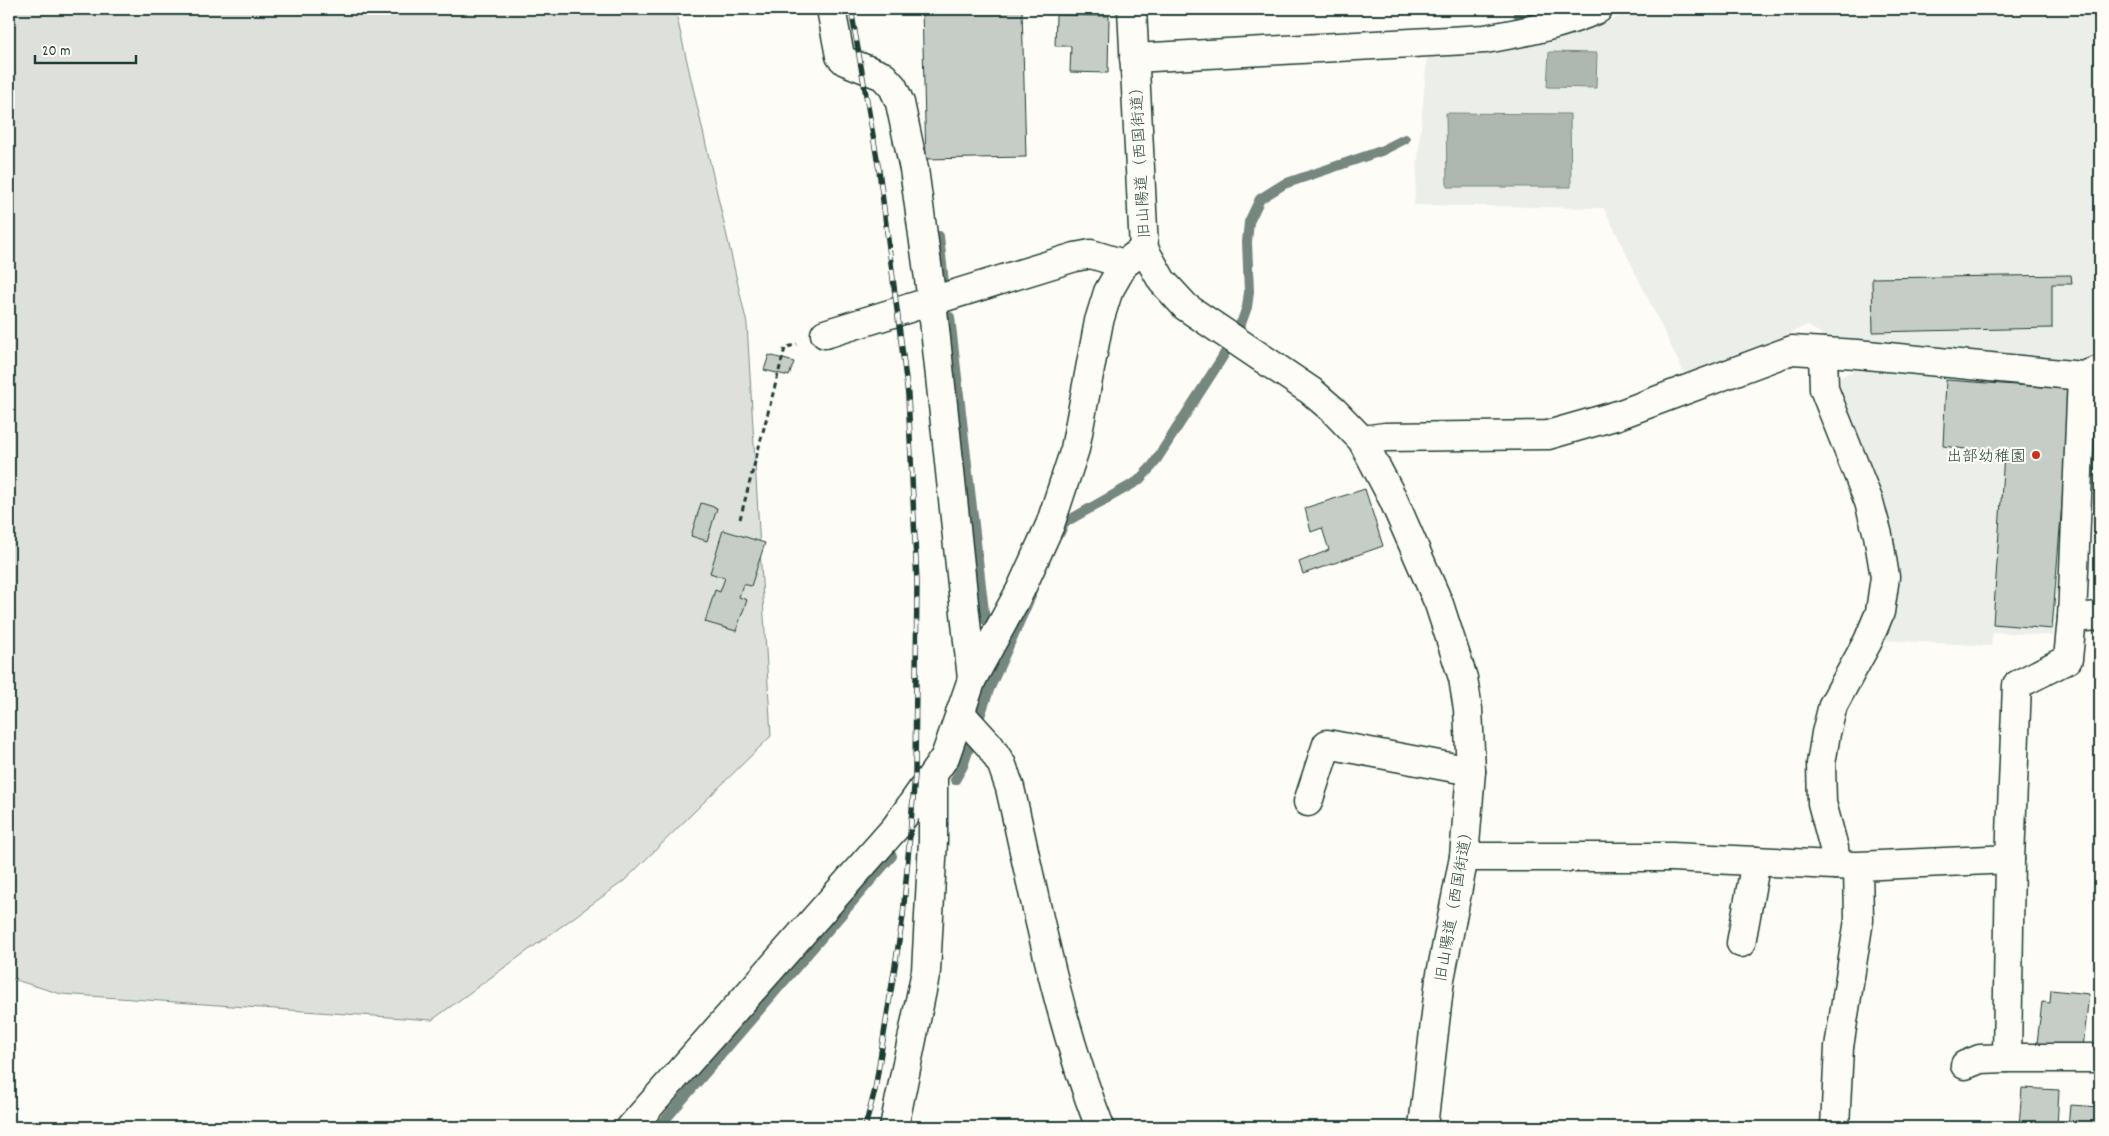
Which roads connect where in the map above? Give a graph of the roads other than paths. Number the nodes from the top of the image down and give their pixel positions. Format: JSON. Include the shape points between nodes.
{"nodes":[{"id":1,"x":831,"y":9,"type":"edge"},
{"id":2,"x":1132,"y":9,"type":"edge"},
{"id":3,"x":1598,"y":9,"type":"edge"},
{"id":4,"x":1134,"y":58,"type":"junction"},
{"id":5,"x":1134,"y":257,"type":"junction"},
{"id":6,"x":932,"y":301,"type":"junction"},
{"id":7,"x":825,"y":334,"type":"dead end"},
{"id":8,"x":1823,"y":352,"type":"junction"},
{"id":9,"x":2091,"y":373,"type":"edge"},
{"id":10,"x":1362,"y":440,"type":"junction"},
{"id":11,"x":2100,"y":616,"type":"edge"},
{"id":12,"x":2072,"y":618,"type":"junction"},
{"id":13,"x":972,"y":679,"type":"junction"},
{"id":14,"x":970,"y":724,"type":"junction"},
{"id":15,"x":1471,"y":771,"type":"junction"},
{"id":16,"x":933,"y":776,"type":"junction"},
{"id":17,"x":1308,"y":802,"type":"dead end"},
{"id":18,"x":1464,"y":857,"type":"junction"},
{"id":19,"x":2010,"y":859,"type":"junction"},
{"id":20,"x":1756,"y":861,"type":"junction"},
{"id":21,"x":1847,"y":866,"type":"junction"},
{"id":22,"x":1741,"y":944,"type":"dead end"},
{"id":23,"x":2007,"y":1058,"type":"junction"},
{"id":24,"x":2100,"y":1058,"type":"edge"},
{"id":25,"x":1965,"y":1065,"type":"dead end"},
{"id":26,"x":631,"y":1127,"type":"edge"},
{"id":27,"x":894,"y":1127,"type":"edge"},
{"id":28,"x":1100,"y":1127,"type":"edge"},
{"id":29,"x":1423,"y":1127,"type":"edge"},
{"id":30,"x":1835,"y":1127,"type":"edge"}],
"edges":[{"from":1,"to":6,"type":"street","via":[[840,56],[883,76],[893,87],[900,103],[914,169]]},
{"from":2,"to":4,"type":"street","name":"旧山陽道（西国街道）"},
{"from":3,"to":4,"type":"street","via":[[1531,31],[1486,39]]},
{"from":4,"to":5,"type":"street","name":"旧山陽道（西国街道）"},
{"from":5,"to":6,"type":"street","via":[[1091,254],[1075,257]]},
{"from":5,"to":10,"type":"street","name":"旧山陽道（西国街道）","via":[[1186,306],[1311,392]]},
{"from":5,"to":13,"type":"street","via":[[1108,292],[1099,321],[1075,449],[1050,525],[1020,591]]},
{"from":6,"to":7,"type":"street"},
{"from":6,"to":13,"type":"street"},
{"from":8,"to":9,"type":"street"},
{"from":8,"to":10,"type":"street","via":[[1792,350],[1618,415],[1548,435]]},
{"from":8,"to":21,"type":"street","via":[[1824,389],[1869,502],[1885,577],[1880,612],[1868,641],[1832,705],[1821,764],[1822,803],[1834,848]]},
{"from":9,"to":12,"type":"street"},
{"from":10,"to":15,"type":"street","name":"旧山陽道（西国街道）","via":[[1393,499],[1439,604],[1463,678]]},
{"from":11,"to":12,"type":"street"},
{"from":12,"to":19,"type":"street","via":[[2068,659],[2017,685]]},
{"from":13,"to":14,"type":"street"},
{"from":14,"to":16,"type":"street"},
{"from":14,"to":28,"type":"street","via":[[1002,765],[1010,788],[1048,960],[1082,1080]]},
{"from":15,"to":17,"type":"street","via":[[1327,744]]},
{"from":15,"to":18,"type":"street","name":"旧山陽道（西国街道）"},
{"from":16,"to":26,"type":"street","via":[[896,827]]},
{"from":16,"to":27,"type":"street","via":[[926,971]]},
{"from":18,"to":20,"type":"street","via":[[1672,857]]},
{"from":18,"to":29,"type":"street","name":"旧山陽道（西国街道）","via":[[1440,979]]},
{"from":19,"to":21,"type":"street"},
{"from":19,"to":23,"type":"street"},
{"from":20,"to":21,"type":"street"},
{"from":20,"to":22,"type":"street"},
{"from":21,"to":30,"type":"street","via":[[1859,920],[1839,1047]]},
{"from":23,"to":24,"type":"street"},
{"from":23,"to":25,"type":"street","via":[[1980,1059]]}]}
